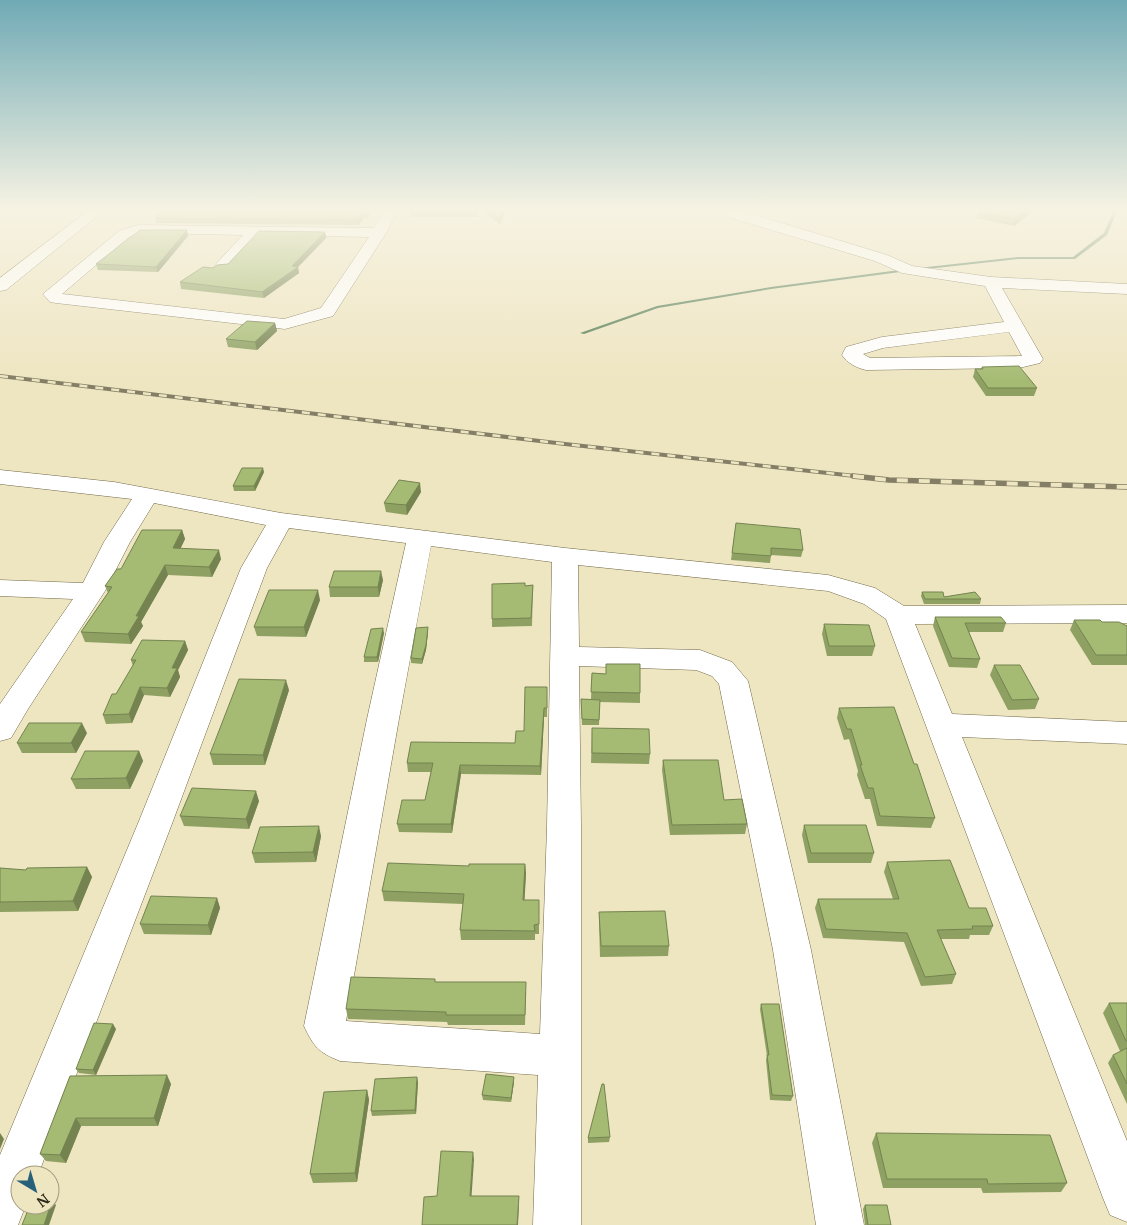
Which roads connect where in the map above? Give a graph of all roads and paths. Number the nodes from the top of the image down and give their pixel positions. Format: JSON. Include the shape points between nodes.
{"nodes":[{"id":1,"x":26,"y":266,"type":"edge"},
{"id":2,"x":85,"y":266,"type":"edge"},
{"id":3,"x":357,"y":266,"type":"edge"},
{"id":4,"x":899,"y":266,"type":"edge"},
{"id":5,"x":991,"y":282,"type":"junction"},
{"id":6,"x":0,"y":286,"type":"edge"},
{"id":7,"x":1127,"y":289,"type":"edge"},
{"id":8,"x":1015,"y":326,"type":"junction"},
{"id":9,"x":4,"y":483,"type":"edge"},
{"id":10,"x":148,"y":495,"type":"junction"},
{"id":11,"x":281,"y":520,"type":"junction"},
{"id":12,"x":420,"y":537,"type":"junction"},
{"id":13,"x":565,"y":556,"type":"junction"},
{"id":14,"x":0,"y":588,"type":"edge"},
{"id":15,"x":92,"y":591,"type":"junction"},
{"id":16,"x":1127,"y":614,"type":"edge"},
{"id":17,"x":898,"y":615,"type":"junction"},
{"id":18,"x":564,"y":656,"type":"junction"},
{"id":19,"x":8,"y":703,"type":"edge"},
{"id":20,"x":941,"y":725,"type":"junction"},
{"id":21,"x":0,"y":730,"type":"edge"},
{"id":22,"x":1127,"y":732,"type":"edge"},
{"id":23,"x":560,"y":1056,"type":"junction"},
{"id":24,"x":1127,"y":1198,"type":"edge"},
{"id":25,"x":0,"y":1212,"type":"edge"},
{"id":26,"x":558,"y":1225,"type":"edge"},
{"id":27,"x":840,"y":1225,"type":"edge"}],
"edges":[{"from":1,"to":6,"type":"street"},
{"from":2,"to":3,"type":"street","via":[[51,294],[56,298],[115,306],[285,324],[327,312]]},
{"from":4,"to":5,"type":"street"},
{"from":5,"to":7,"type":"street"},
{"from":5,"to":8,"type":"street"},
{"from":8,"to":8,"type":"street","via":[[1033,359],[1019,362],[866,364],[851,355],[859,348],[882,343]]},
{"from":9,"to":10,"type":"street","via":[[96,486]]},
{"from":10,"to":11,"type":"street"},
{"from":10,"to":15,"type":"street","via":[[117,542]]},
{"from":11,"to":12,"type":"street"},
{"from":11,"to":25,"type":"street","via":[[254,568]]},
{"from":12,"to":13,"type":"street"},
{"from":12,"to":23,"type":"street","via":[[324,1026],[340,1041]]},
{"from":13,"to":17,"type":"street","via":[[828,583],[864,592]]},
{"from":13,"to":18,"type":"street"},
{"from":14,"to":15,"type":"street"},
{"from":15,"to":19,"type":"street"},
{"from":16,"to":17,"type":"street"},
{"from":17,"to":20,"type":"street"},
{"from":18,"to":23,"type":"street"},
{"from":18,"to":27,"type":"street","via":[[700,660],[722,669],[733,681],[792,950]]},
{"from":19,"to":21,"type":"street"},
{"from":20,"to":22,"type":"street"},
{"from":20,"to":24,"type":"street"},
{"from":23,"to":26,"type":"street"}]}
